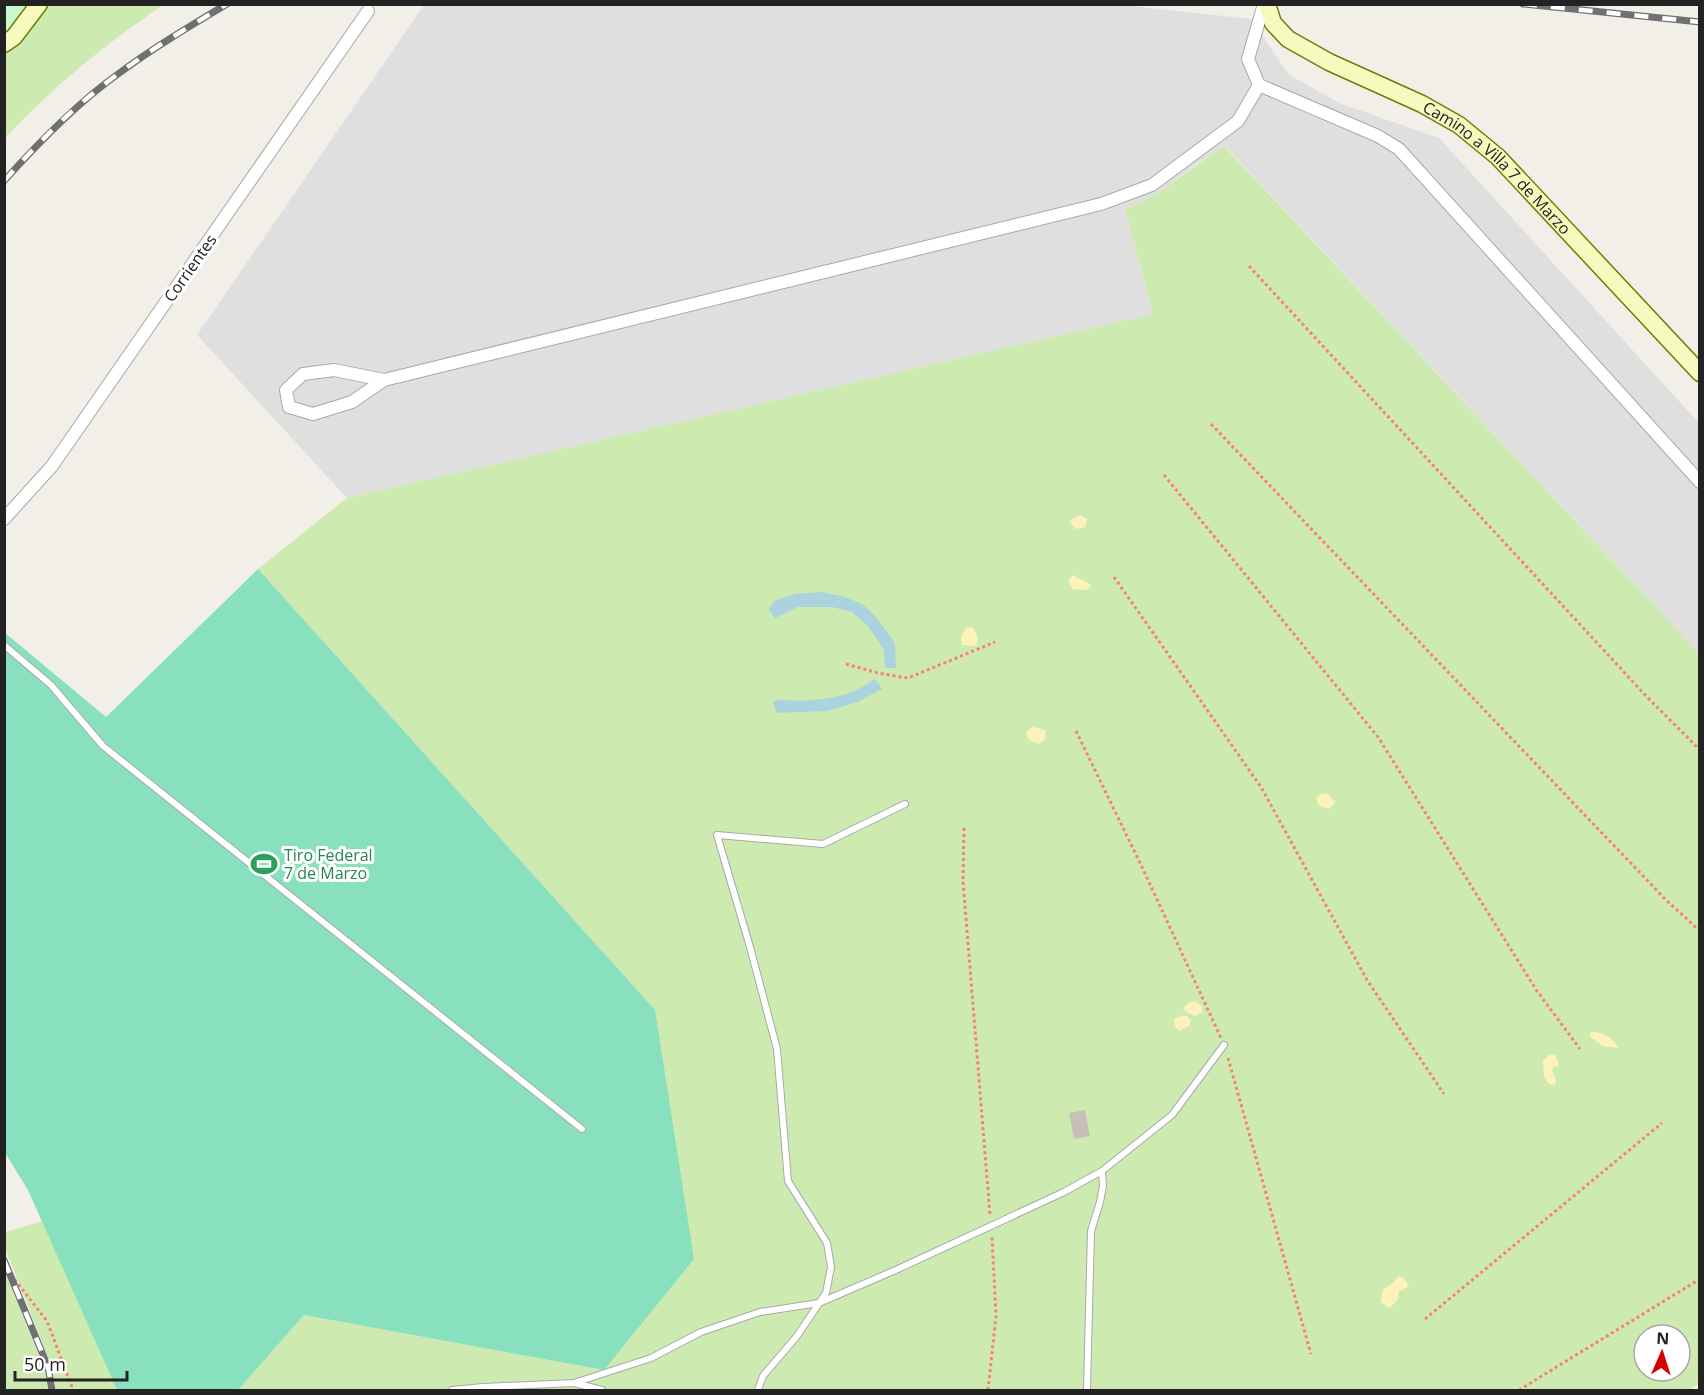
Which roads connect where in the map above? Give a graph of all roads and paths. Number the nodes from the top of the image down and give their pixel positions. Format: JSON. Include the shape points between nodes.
{"nodes":[{"id":1,"x":39,"y":4,"type":"edge"},
{"id":2,"x":1266,"y":4,"type":"edge"},
{"id":3,"x":368,"y":11,"type":"dead end"},
{"id":4,"x":4,"y":44,"type":"edge"},
{"id":5,"x":1259,"y":85,"type":"junction"},
{"id":6,"x":1249,"y":266,"type":"dead end"},
{"id":7,"x":1700,"y":373,"type":"edge"},
{"id":8,"x":384,"y":380,"type":"junction"},
{"id":9,"x":1211,"y":424,"type":"dead end"},
{"id":10,"x":1164,"y":475,"type":"dead end"},
{"id":11,"x":1700,"y":482,"type":"edge"},
{"id":12,"x":4,"y":519,"type":"edge"},
{"id":13,"x":1114,"y":578,"type":"dead end"},
{"id":14,"x":995,"y":642,"type":"dead end"},
{"id":15,"x":4,"y":645,"type":"edge"},
{"id":16,"x":846,"y":664,"type":"dead end"},
{"id":17,"x":1076,"y":731,"type":"dead end"},
{"id":18,"x":1700,"y":750,"type":"edge"},
{"id":19,"x":905,"y":804,"type":"dead end"},
{"id":20,"x":964,"y":828,"type":"dead end"},
{"id":21,"x":1700,"y":932,"type":"edge"},
{"id":22,"x":1224,"y":1045,"type":"junction"},
{"id":23,"x":1580,"y":1049,"type":"dead end"},
{"id":24,"x":1444,"y":1094,"type":"dead end"},
{"id":25,"x":1662,"y":1123,"type":"dead end"},
{"id":26,"x":582,"y":1129,"type":"dead end"},
{"id":27,"x":1102,"y":1171,"type":"junction"},
{"id":28,"x":991,"y":1226,"type":"junction"},
{"id":29,"x":11,"y":1275,"type":"dead end"},
{"id":30,"x":1700,"y":1279,"type":"edge"},
{"id":31,"x":819,"y":1304,"type":"junction"},
{"id":32,"x":1425,"y":1319,"type":"dead end"},
{"id":33,"x":1311,"y":1354,"type":"dead end"},
{"id":34,"x":574,"y":1383,"type":"junction"},
{"id":35,"x":73,"y":1390,"type":"edge"},
{"id":36,"x":452,"y":1390,"type":"edge"},
{"id":37,"x":602,"y":1390,"type":"edge"},
{"id":38,"x":758,"y":1390,"type":"edge"},
{"id":39,"x":988,"y":1390,"type":"edge"},
{"id":40,"x":1087,"y":1390,"type":"edge"},
{"id":41,"x":1519,"y":1390,"type":"edge"}],
"edges":[{"from":1,"to":4,"type":"street"},
{"from":2,"to":5,"type":"street","via":[[1248,59]]},
{"from":2,"to":7,"type":"street","name":"Camino a Villa 7 de Marzo","via":[[1274,23],[1288,39],[1422,104],[1459,125],[1498,157]]},
{"from":3,"to":12,"type":"street","name":"Corrientes","via":[[52,466]]},
{"from":5,"to":8,"type":"street","via":[[1238,121],[1152,185],[1101,204]]},
{"from":5,"to":11,"type":"street","via":[[1378,136],[1399,149]]},
{"from":6,"to":18,"type":"path"},
{"from":8,"to":8,"type":"street","via":[[334,370],[303,374],[286,390],[289,407],[313,414],[352,402]]},
{"from":9,"to":21,"type":"path"},
{"from":10,"to":23,"type":"path","via":[[1378,737],[1537,991]]},
{"from":13,"to":24,"type":"path","via":[[1261,787],[1367,980]]},
{"from":14,"to":16,"type":"path","via":[[908,678]]},
{"from":15,"to":26,"type":"lane","via":[[51,685],[103,746]]},
{"from":17,"to":22,"type":"path"},
{"from":19,"to":31,"type":"lane","via":[[823,844],[717,835],[777,1049],[788,1181],[828,1243],[831,1267],[826,1293]]},
{"from":20,"to":28,"type":"path","via":[[963,881]]},
{"from":22,"to":27,"type":"lane","via":[[1172,1115]]},
{"from":22,"to":33,"type":"path"},
{"from":25,"to":32,"type":"path"},
{"from":27,"to":28,"type":"lane"},
{"from":27,"to":40,"type":"lane","via":[[1102,1194],[1091,1231]]},
{"from":28,"to":31,"type":"lane"},
{"from":28,"to":39,"type":"path","via":[[996,1316]]},
{"from":29,"to":35,"type":"path","via":[[47,1321]]},
{"from":30,"to":41,"type":"path"},
{"from":31,"to":34,"type":"lane","via":[[760,1312],[701,1332],[651,1358]]},
{"from":31,"to":38,"type":"lane","via":[[763,1376]]},
{"from":34,"to":36,"type":"lane"},
{"from":34,"to":37,"type":"lane"}]}
